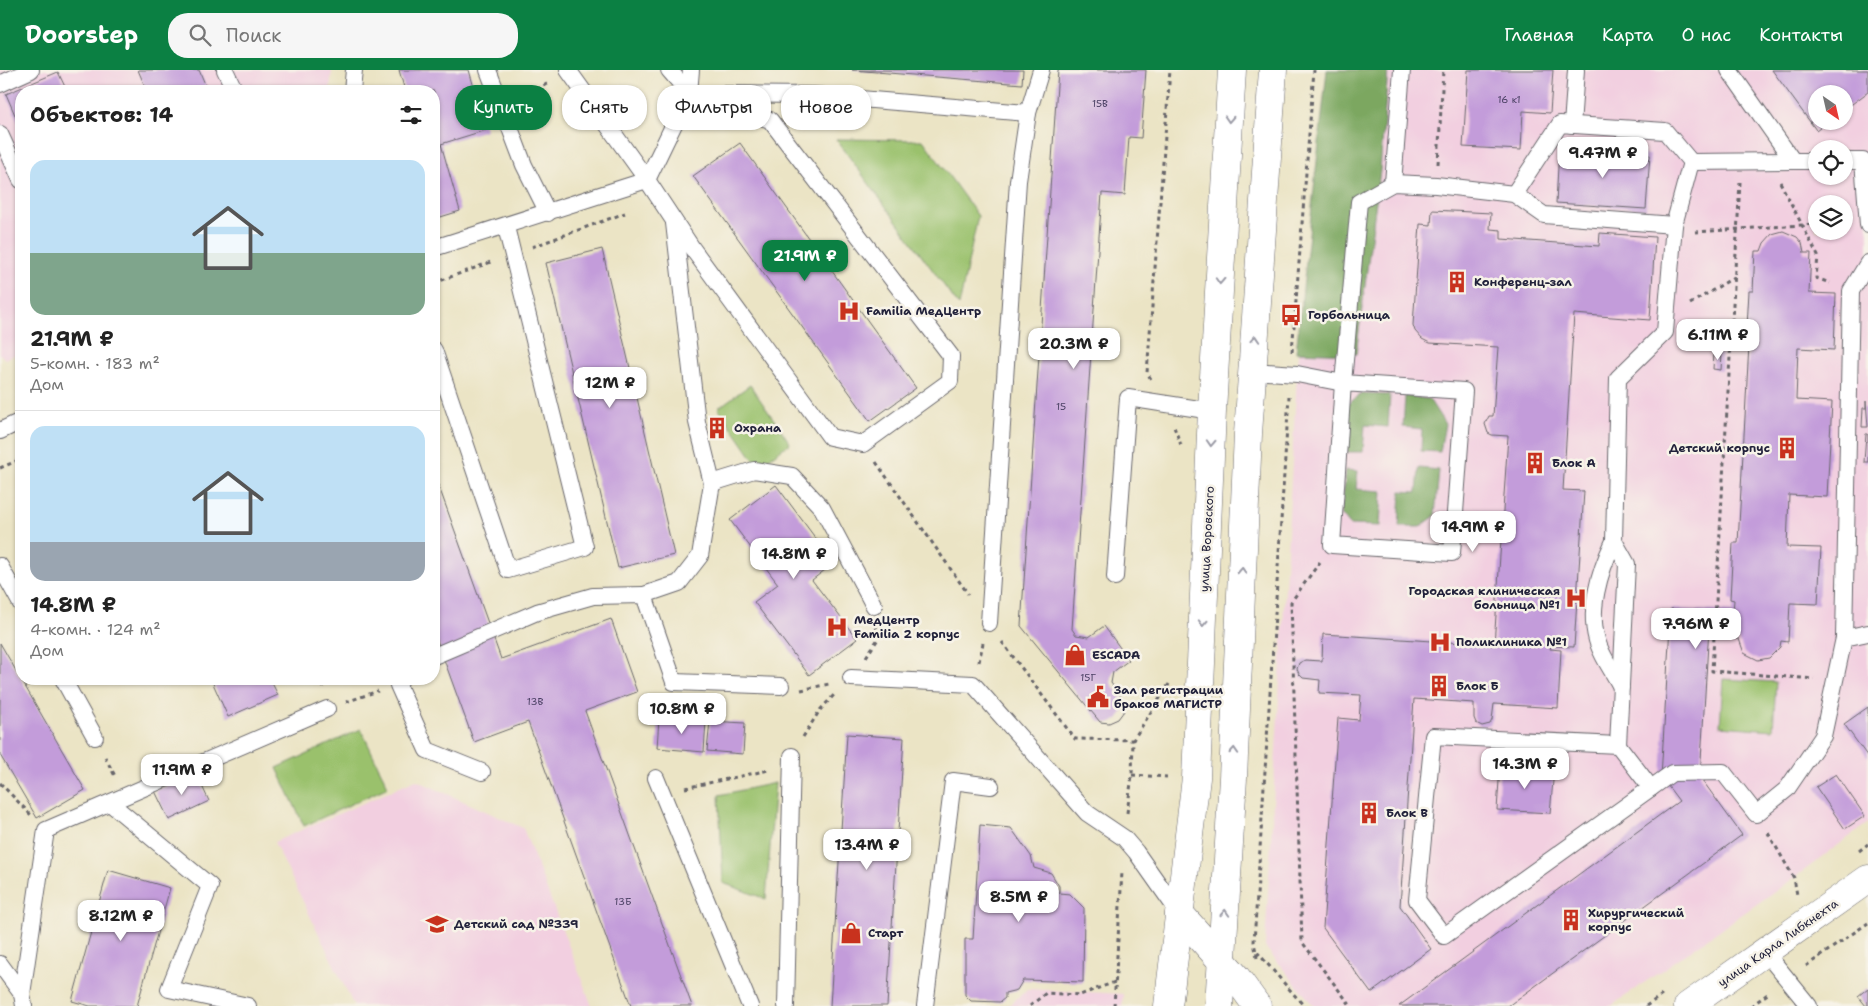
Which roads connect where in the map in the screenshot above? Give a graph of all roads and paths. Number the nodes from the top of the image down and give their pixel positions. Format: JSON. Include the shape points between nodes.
{"nodes":[{"id":1,"x":31,"y":70,"type":"edge"},
{"id":2,"x":225,"y":70,"type":"edge"},
{"id":3,"x":354,"y":70,"type":"edge"},
{"id":4,"x":488,"y":70,"type":"edge"},
{"id":5,"x":568,"y":70,"type":"edge"},
{"id":6,"x":669,"y":70,"type":"edge"},
{"id":7,"x":690,"y":70,"type":"edge"},
{"id":8,"x":1041,"y":70,"type":"edge"},
{"id":9,"x":1170,"y":70,"type":"edge"},
{"id":10,"x":1232,"y":70,"type":"edge"},
{"id":11,"x":1273,"y":70,"type":"edge"},
{"id":12,"x":1314,"y":70,"type":"edge"},
{"id":13,"x":1402,"y":70,"type":"edge"},
{"id":14,"x":1443,"y":70,"type":"edge"},
{"id":15,"x":1576,"y":70,"type":"edge"},
{"id":16,"x":1729,"y":70,"type":"edge"},
{"id":17,"x":0,"y":84,"type":"edge"},
{"id":18,"x":231,"y":85,"type":"edge"},
{"id":19,"x":353,"y":85,"type":"edge"},
{"id":20,"x":682,"y":85,"type":"edge"},
{"id":21,"x":689,"y":85,"type":"edge"},
{"id":22,"x":771,"y":94,"type":"edge"},
{"id":23,"x":1028,"y":113,"type":"junction"},
{"id":24,"x":771,"y":121,"type":"edge"},
{"id":25,"x":1572,"y":125,"type":"junction"},
{"id":26,"x":671,"y":130,"type":"edge"},
{"id":27,"x":0,"y":134,"type":"edge"},
{"id":28,"x":1865,"y":159,"type":"edge"},
{"id":29,"x":1793,"y":161,"type":"junction"},
{"id":30,"x":1808,"y":161,"type":"edge"},
{"id":31,"x":1691,"y":162,"type":"junction"},
{"id":32,"x":1741,"y":162,"type":"junction"},
{"id":33,"x":1770,"y":162,"type":"junction"},
{"id":34,"x":15,"y":167,"type":"edge"},
{"id":35,"x":647,"y":180,"type":"junction"},
{"id":36,"x":1393,"y":183,"type":"junction"},
{"id":37,"x":1436,"y":185,"type":"junction"},
{"id":38,"x":1514,"y":194,"type":"junction"},
{"id":39,"x":661,"y":200,"type":"junction"},
{"id":40,"x":548,"y":213,"type":"junction"},
{"id":41,"x":673,"y":221,"type":"junction"},
{"id":42,"x":1802,"y":225,"type":"junction"},
{"id":43,"x":1808,"y":225,"type":"edge"},
{"id":44,"x":1868,"y":225,"type":"edge"},
{"id":45,"x":506,"y":227,"type":"junction"},
{"id":46,"x":1739,"y":228,"type":"junction"},
{"id":47,"x":1674,"y":230,"type":"junction"},
{"id":48,"x":440,"y":246,"type":"edge"},
{"id":49,"x":512,"y":254,"type":"junction"},
{"id":50,"x":1868,"y":263,"type":"edge"},
{"id":51,"x":1736,"y":276,"type":"junction"},
{"id":52,"x":440,"y":281,"type":"edge"},
{"id":53,"x":1851,"y":291,"type":"junction"},
{"id":54,"x":1666,"y":318,"type":"junction"},
{"id":55,"x":440,"y":368,"type":"edge"},
{"id":56,"x":1252,"y":371,"type":"junction"},
{"id":57,"x":1291,"y":373,"type":"junction"},
{"id":58,"x":1343,"y":383,"type":"junction"},
{"id":59,"x":1166,"y":404,"type":"junction"},
{"id":60,"x":1212,"y":411,"type":"junction"},
{"id":61,"x":15,"y":424,"type":"edge"},
{"id":62,"x":0,"y":431,"type":"edge"},
{"id":63,"x":863,"y":444,"type":"junction"},
{"id":64,"x":1182,"y":447,"type":"dead end"},
{"id":65,"x":15,"y":462,"type":"edge"},
{"id":66,"x":0,"y":468,"type":"edge"},
{"id":67,"x":712,"y":483,"type":"junction"},
{"id":68,"x":1614,"y":541,"type":"junction"},
{"id":69,"x":1332,"y":545,"type":"junction"},
{"id":70,"x":0,"y":566,"type":"edge"},
{"id":71,"x":1115,"y":578,"type":"dead end"},
{"id":72,"x":15,"y":593,"type":"edge"},
{"id":73,"x":644,"y":595,"type":"junction"},
{"id":74,"x":874,"y":606,"type":"joint"},
{"id":75,"x":989,"y":624,"type":"junction"},
{"id":76,"x":1868,"y":633,"type":"edge"},
{"id":77,"x":1844,"y":638,"type":"junction"},
{"id":78,"x":440,"y":653,"type":"edge"},
{"id":79,"x":1174,"y":675,"type":"dead end"},
{"id":80,"x":851,"y":678,"type":"junction"},
{"id":81,"x":1836,"y":680,"type":"junction"},
{"id":82,"x":973,"y":684,"type":"junction"},
{"id":83,"x":66,"y":685,"type":"edge"},
{"id":84,"x":322,"y":685,"type":"edge"},
{"id":85,"x":391,"y":685,"type":"edge"},
{"id":86,"x":400,"y":685,"type":"edge"},
{"id":87,"x":780,"y":686,"type":"joint"},
{"id":88,"x":1622,"y":688,"type":"junction"},
{"id":89,"x":327,"y":708,"type":"junction"},
{"id":90,"x":95,"y":737,"type":"dead end"},
{"id":91,"x":1133,"y":740,"type":"junction"},
{"id":92,"x":1618,"y":745,"type":"junction"},
{"id":93,"x":792,"y":756,"type":"junction"},
{"id":94,"x":482,"y":772,"type":"dead end"},
{"id":95,"x":0,"y":783,"type":"edge"},
{"id":96,"x":659,"y":786,"type":"joint"},
{"id":97,"x":991,"y":786,"type":"dead end"},
{"id":98,"x":1651,"y":788,"type":"junction"},
{"id":99,"x":110,"y":802,"type":"junction"},
{"id":100,"x":1756,"y":814,"type":"junction"},
{"id":101,"x":46,"y":830,"type":"junction"},
{"id":102,"x":1124,"y":838,"type":"junction"},
{"id":103,"x":1868,"y":879,"type":"edge"},
{"id":104,"x":1180,"y":913,"type":"junction"},
{"id":105,"x":1810,"y":920,"type":"junction"},
{"id":106,"x":1868,"y":923,"type":"edge"},
{"id":107,"x":1256,"y":951,"type":"junction"},
{"id":108,"x":1765,"y":952,"type":"junction"},
{"id":109,"x":1257,"y":960,"type":"dead end"},
{"id":110,"x":1222,"y":962,"type":"junction"},
{"id":111,"x":0,"y":964,"type":"edge"},
{"id":112,"x":1787,"y":980,"type":"junction"},
{"id":113,"x":1115,"y":982,"type":"junction"},
{"id":114,"x":23,"y":1000,"type":"edge"},
{"id":115,"x":248,"y":1006,"type":"edge"},
{"id":116,"x":750,"y":1006,"type":"edge"},
{"id":117,"x":786,"y":1006,"type":"edge"},
{"id":118,"x":925,"y":1006,"type":"edge"},
{"id":119,"x":1030,"y":1006,"type":"edge"},
{"id":120,"x":1114,"y":1006,"type":"edge"},
{"id":121,"x":1168,"y":1006,"type":"edge"},
{"id":122,"x":1219,"y":1006,"type":"edge"},
{"id":123,"x":1257,"y":1006,"type":"edge"},
{"id":124,"x":1304,"y":1006,"type":"edge"},
{"id":125,"x":1351,"y":1006,"type":"edge"},
{"id":126,"x":1688,"y":1006,"type":"edge"},
{"id":127,"x":1751,"y":1006,"type":"edge"},
{"id":128,"x":1809,"y":1006,"type":"edge"}],
"edges":[{"from":1,"to":17,"type":"lane"},
{"from":2,"to":18,"type":"lane"},
{"from":3,"to":19,"type":"lane"},
{"from":4,"to":40,"type":"lane","via":[[524,165]]},
{"from":5,"to":35,"type":"lane"},
{"from":6,"to":20,"type":"lane"},
{"from":7,"to":21,"type":"lane"},
{"from":8,"to":23,"type":"lane"},
{"from":9,"to":59,"type":"path","via":[[1147,373]]},
{"from":10,"to":60,"type":"main road","name":"улица Воровского","one_way":true},
{"from":56,"to":11,"type":"main road","one_way":true},
{"from":12,"to":57,"type":"path"},
{"from":13,"to":36,"type":"lane"},
{"from":14,"to":37,"type":"path"},
{"from":15,"to":25,"type":"lane"},
{"from":16,"to":29,"type":"lane"},
{"from":22,"to":23,"type":"lane"},
{"from":23,"to":75,"type":"lane","via":[[1017,191]]},
{"from":24,"to":63,"type":"lane","via":[[951,356],[950,381]]},
{"from":25,"to":31,"type":"lane","via":[[1665,131]]},
{"from":25,"to":38,"type":"lane","via":[[1560,124]]},
{"from":26,"to":35,"type":"lane"},
{"from":27,"to":34,"type":"lane"},
{"from":28,"to":44,"type":"lane"},
{"from":29,"to":30,"type":"lane"},
{"from":29,"to":33,"type":"lane"},
{"from":31,"to":32,"type":"lane"},
{"from":31,"to":47,"type":"lane"},
{"from":32,"to":33,"type":"lane"},
{"from":32,"to":46,"type":"path"},
{"from":33,"to":42,"type":"path"},
{"from":35,"to":39,"type":"lane"},
{"from":35,"to":40,"type":"lane"},
{"from":36,"to":37,"type":"lane"},
{"from":36,"to":58,"type":"lane","via":[[1359,202]]},
{"from":37,"to":38,"type":"lane"},
{"from":38,"to":47,"type":"lane","via":[[1544,216]]},
{"from":39,"to":41,"type":"lane"},
{"from":39,"to":49,"type":"path"},
{"from":40,"to":45,"type":"lane"},
{"from":41,"to":63,"type":"lane","via":[[830,436]]},
{"from":41,"to":67,"type":"lane","via":[[697,422]]},
{"from":42,"to":43,"type":"path"},
{"from":42,"to":46,"type":"path"},
{"from":42,"to":53,"type":"path","via":[[1818,256],[1816,278]]},
{"from":45,"to":48,"type":"lane"},
{"from":45,"to":49,"type":"lane"},
{"from":46,"to":47,"type":"path"},
{"from":46,"to":51,"type":"path"},
{"from":47,"to":54,"type":"lane"},
{"from":49,"to":52,"type":"path"},
{"from":49,"to":55,"type":"lane","via":[[585,547],[508,570]]},
{"from":50,"to":53,"type":"lane"},
{"from":51,"to":54,"type":"path"},
{"from":51,"to":81,"type":"path","via":[[1712,671]]},
{"from":53,"to":77,"type":"lane"},
{"from":54,"to":68,"type":"lane","via":[[1665,332],[1618,378]]},
{"from":56,"to":57,"type":"lane"},
{"from":110,"to":56,"type":"main road","one_way":true},
{"from":57,"to":58,"type":"lane"},
{"from":57,"to":107,"type":"path","via":[[1254,942]]},
{"from":58,"to":69,"type":"lane"},
{"from":58,"to":69,"type":"lane","via":[[1464,391],[1452,553]]},
{"from":59,"to":60,"type":"lane"},
{"from":59,"to":64,"type":"path"},
{"from":59,"to":71,"type":"lane","via":[[1128,398]]},
{"from":60,"to":104,"type":"main road","name":"улица Воровского","one_way":true,"via":[[1196,778]]},
{"from":61,"to":62,"type":"lane"},
{"from":63,"to":75,"type":"path"},
{"from":65,"to":66,"type":"path"},
{"from":67,"to":73,"type":"lane","via":[[700,556],[679,583]]},
{"from":67,"to":74,"type":"lane","via":[[754,470],[792,476],[822,508]]},
{"from":68,"to":88,"type":"lane","via":[[1627,564]]},
{"from":68,"to":88,"type":"lane","via":[[1601,568],[1594,611],[1598,645]]},
{"from":69,"to":125,"type":"path","via":[[1291,602],[1302,942]]},
{"from":70,"to":72,"type":"lane"},
{"from":73,"to":78,"type":"lane","via":[[593,596],[537,612]]},
{"from":73,"to":87,"type":"lane","via":[[674,682]]},
{"from":74,"to":80,"type":"path","via":[[878,639]]},
{"from":75,"to":82,"type":"path"},
{"from":75,"to":91,"type":"path","via":[[1075,739]]},
{"from":76,"to":77,"type":"lane"},
{"from":77,"to":81,"type":"lane"},
{"from":79,"to":91,"type":"path"},
{"from":80,"to":82,"type":"lane"},
{"from":80,"to":87,"type":"path","via":[[806,691]]},
{"from":80,"to":93,"type":"path","via":[[820,710]]},
{"from":81,"to":100,"type":"lane","via":[[1823,736],[1787,789]]},
{"from":82,"to":102,"type":"lane","via":[[1088,813]]},
{"from":83,"to":90,"type":"lane"},
{"from":84,"to":89,"type":"path"},
{"from":85,"to":89,"type":"path"},
{"from":86,"to":94,"type":"lane","via":[[427,750]]},
{"from":88,"to":92,"type":"lane"},
{"from":89,"to":99,"type":"lane"},
{"from":91,"to":102,"type":"path"},
{"from":92,"to":98,"type":"lane"},
{"from":92,"to":98,"type":"lane","via":[[1433,736],[1417,900],[1444,936]]},
{"from":93,"to":96,"type":"path","via":[[771,769]]},
{"from":93,"to":117,"type":"lane"},
{"from":95,"to":101,"type":"path"},
{"from":96,"to":116,"type":"lane"},
{"from":97,"to":118,"type":"lane","via":[[953,781]]},
{"from":98,"to":100,"type":"lane","via":[[1672,773],[1723,772]]},
{"from":99,"to":101,"type":"lane"},
{"from":99,"to":115,"type":"lane","via":[[210,886],[169,989]]},
{"from":100,"to":105,"type":"path","via":[[1794,878],[1798,899]]},
{"from":101,"to":114,"type":"lane"},
{"from":102,"to":104,"type":"lane"},
{"from":102,"to":113,"type":"path"},
{"from":103,"to":105,"type":"main road","name":"улица Карла Либкнехта"},
{"from":104,"to":110,"type":"main road"},
{"from":104,"to":121,"type":"main road","name":"улица Воровского"},
{"from":105,"to":108,"type":"main road","name":"улица Карла Либкнехта"},
{"from":106,"to":112,"type":"path"},
{"from":107,"to":109,"type":"path"},
{"from":107,"to":124,"type":"path"},
{"from":108,"to":112,"type":"lane"},
{"from":108,"to":126,"type":"main road","name":"улица Карла Либкнехта"},
{"from":110,"to":122,"type":"main road"},
{"from":110,"to":123,"type":"main road"},
{"from":111,"to":114,"type":"lane"},
{"from":112,"to":127,"type":"path"},
{"from":112,"to":128,"type":"lane"},
{"from":113,"to":119,"type":"path","via":[[1080,995],[1046,993]]},
{"from":113,"to":120,"type":"path"}]}
